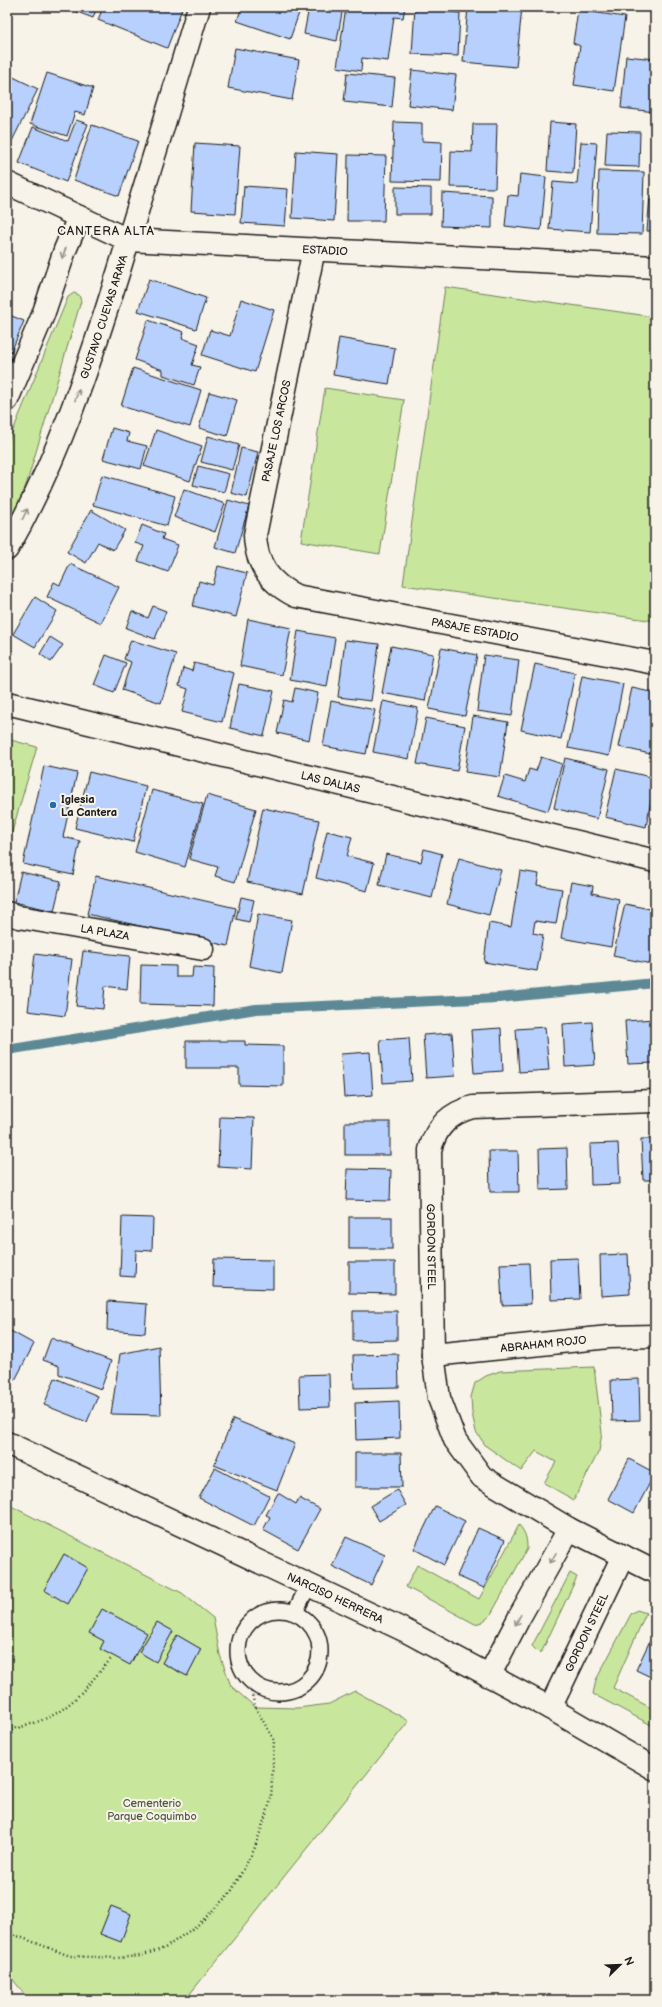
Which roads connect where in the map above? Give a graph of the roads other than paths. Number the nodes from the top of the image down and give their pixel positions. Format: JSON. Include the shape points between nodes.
{"nodes":[{"id":1,"x":199,"y":7,"type":"edge"},
{"id":2,"x":7,"y":183,"type":"edge"},
{"id":3,"x":79,"y":217,"type":"junction"},
{"id":4,"x":128,"y":240,"type":"junction"},
{"id":5,"x":314,"y":249,"type":"junction"},
{"id":6,"x":655,"y":267,"type":"edge"},
{"id":7,"x":7,"y":400,"type":"edge"},
{"id":8,"x":7,"y":549,"type":"edge"},
{"id":9,"x":296,"y":596,"type":"joint"},
{"id":10,"x":655,"y":663,"type":"edge"},
{"id":11,"x":7,"y":703,"type":"edge"},
{"id":12,"x":655,"y":861,"type":"edge"},
{"id":13,"x":7,"y":912,"type":"edge"},
{"id":14,"x":203,"y":949,"type":"dead end"},
{"id":15,"x":655,"y":1101,"type":"edge"},
{"id":16,"x":655,"y":1336,"type":"edge"},
{"id":17,"x":433,"y":1355,"type":"junction"},
{"id":18,"x":7,"y":1443,"type":"edge"},
{"id":19,"x":569,"y":1529,"type":"junction"},
{"id":20,"x":623,"y":1556,"type":"junction"},
{"id":21,"x":655,"y":1572,"type":"edge"},
{"id":22,"x":308,"y":1586,"type":"junction"},
{"id":23,"x":295,"y":1612,"type":"junction"},
{"id":24,"x":489,"y":1676,"type":"junction"},
{"id":25,"x":550,"y":1708,"type":"junction"},
{"id":26,"x":655,"y":1769,"type":"edge"}],
"edges":[{"from":1,"to":4,"type":"street","name":"GUSTAVO CUEVAS ARAYA"},
{"from":2,"to":3,"type":"street","name":"ESTADIO"},
{"from":3,"to":4,"type":"street","name":"ESTADIO"},
{"from":3,"to":7,"type":"street","one_way":true,"via":[[64,250],[43,314]]},
{"from":4,"to":5,"type":"street","name":"ESTADIO"},
{"from":8,"to":4,"type":"street","name":"GUSTAVO CUEVAS ARAYA","one_way":true,"via":[[48,468],[75,403],[99,337]]},
{"from":5,"to":6,"type":"street","name":"ESTADIO"},
{"from":5,"to":9,"type":"street","name":"PASAJE LOS ARCOS","via":[[255,535],[258,556],[267,575],[284,590]]},
{"from":9,"to":10,"type":"street","name":"PASAJE ESTADIO"},
{"from":11,"to":12,"type":"street","name":"LAS DALIAS"},
{"from":13,"to":14,"type":"street","name":"LA PLAZA","via":[[19,917]]},
{"from":15,"to":17,"type":"street","name":"GORDON STEEL","via":[[473,1107],[459,1111],[446,1119],[433,1138],[430,1150]]},
{"from":16,"to":17,"type":"street","name":"ABRAHAM ROJO","via":[[609,1337]]},
{"from":17,"to":19,"type":"street","name":"GORDON STEEL","via":[[438,1398],[455,1440],[467,1459],[482,1477]]},
{"from":18,"to":22,"type":"street","name":"NARCISO HERRERA"},
{"from":19,"to":20,"type":"street","name":"GORDON STEEL"},
{"from":19,"to":24,"type":"street","one_way":true},
{"from":20,"to":21,"type":"street","name":"GORDON STEEL"},
{"from":20,"to":25,"type":"street","name":"GORDON STEEL"},
{"from":22,"to":23,"type":"lane"},
{"from":22,"to":24,"type":"street","name":"NARCISO HERRERA","via":[[406,1631]]},
{"from":23,"to":23,"type":"lane","via":[[308,1622],[317,1635],[320,1652],[317,1667],[308,1681],[294,1690],[278,1692],[262,1689],[249,1680],[240,1666],[237,1650],[241,1634],[249,1621],[263,1612],[279,1609]]},
{"from":24,"to":25,"type":"street","name":"NARCISO HERRERA"},
{"from":25,"to":26,"type":"street","name":"NARCISO HERRERA"}]}
